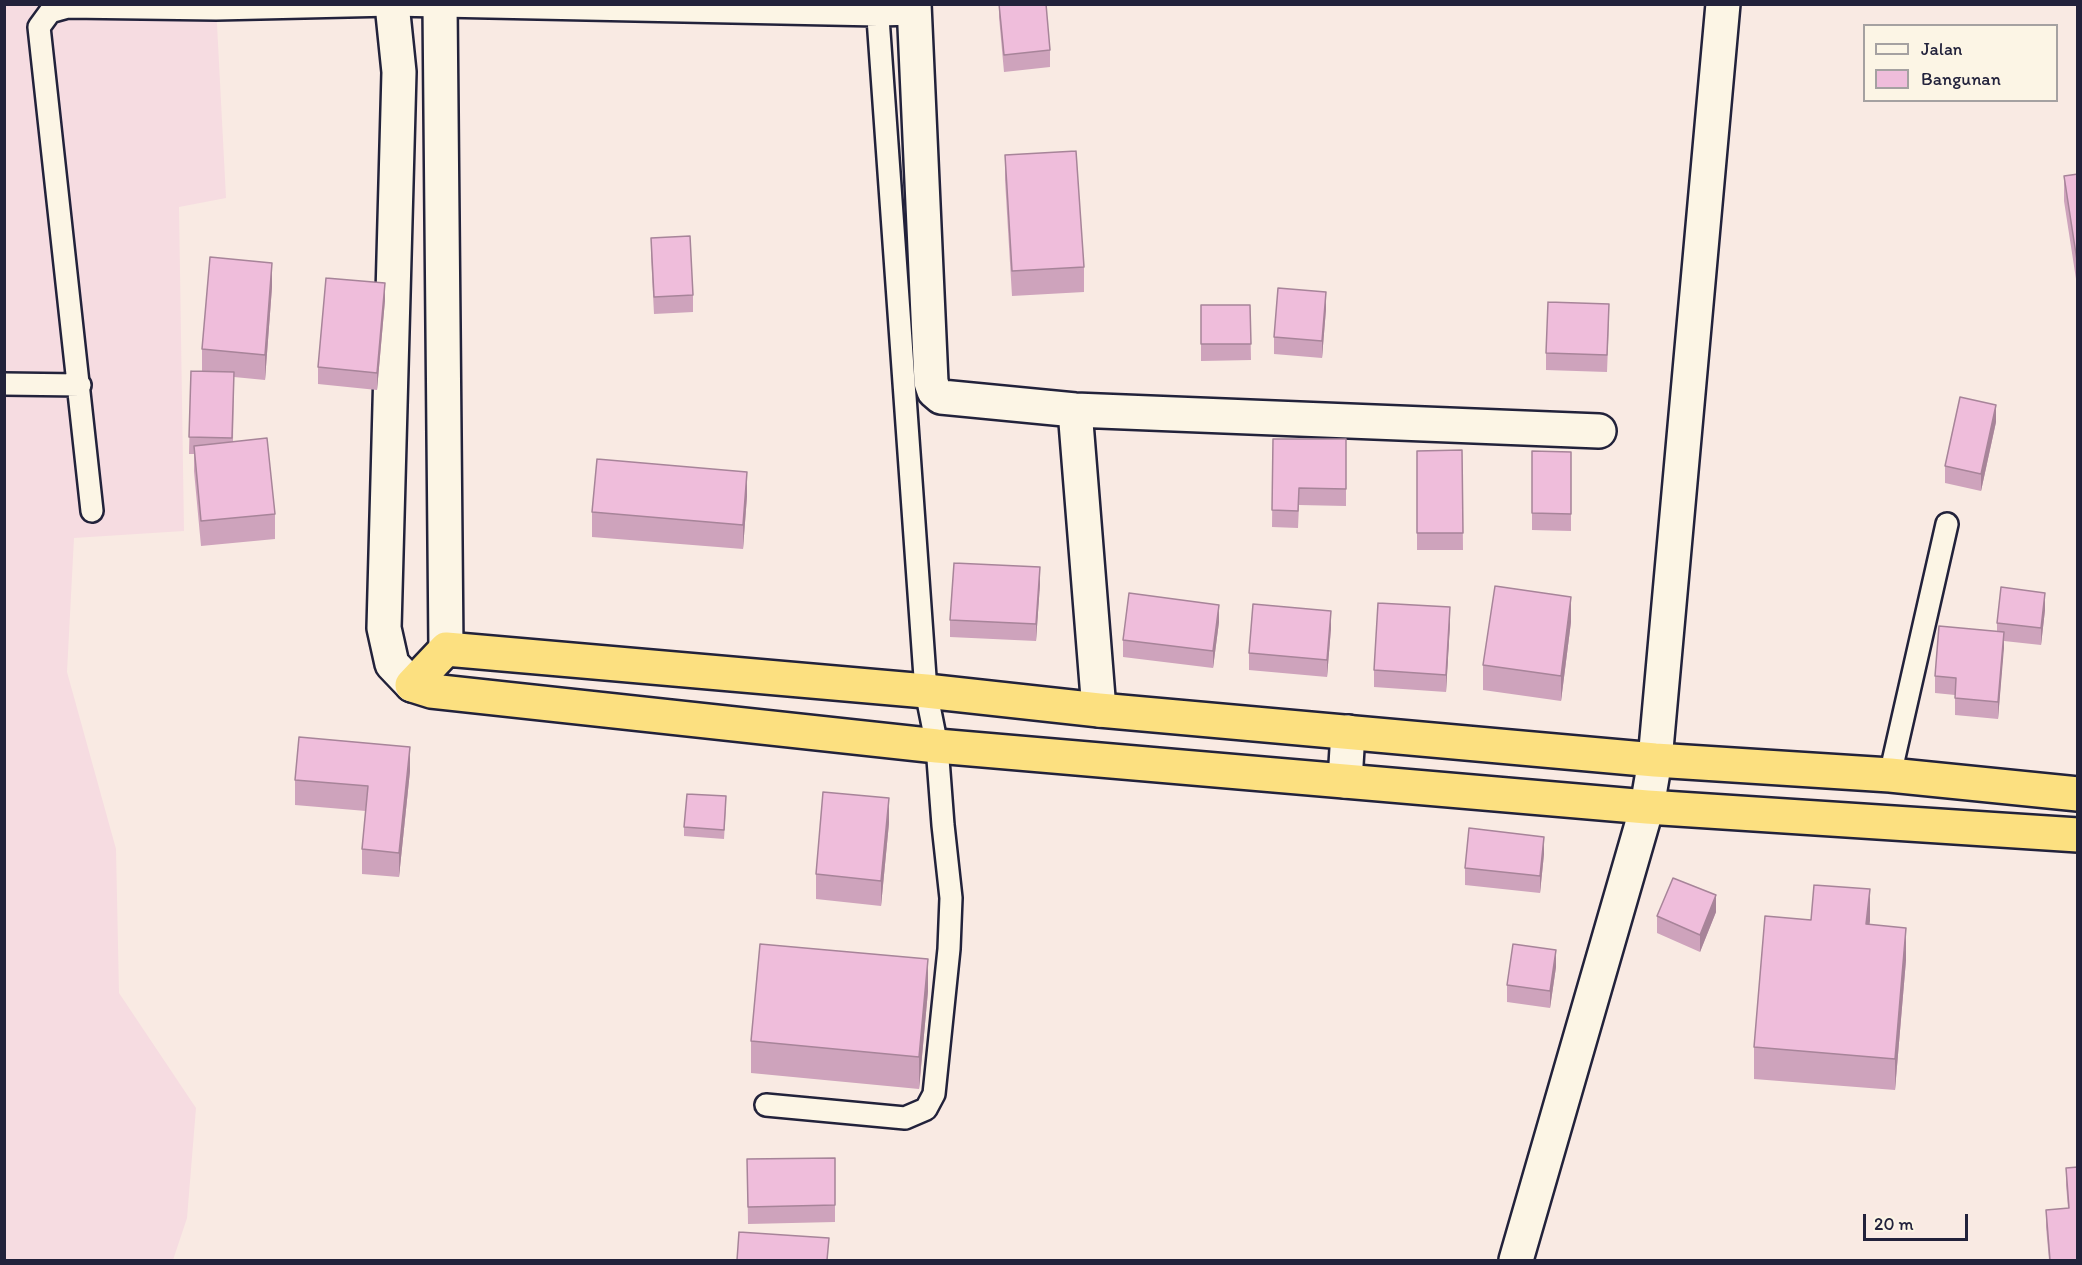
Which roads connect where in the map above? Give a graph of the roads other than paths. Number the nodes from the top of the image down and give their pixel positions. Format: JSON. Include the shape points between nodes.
{"nodes":[{"id":1,"x":1723,"y":4,"type":"edge"},
{"id":2,"x":392,"y":5,"type":"edge"},
{"id":3,"x":440,"y":5,"type":"edge"},
{"id":4,"x":49,"y":8,"type":"edge"},
{"id":5,"x":914,"y":9,"type":"edge"},
{"id":6,"x":877,"y":10,"type":"edge"},
{"id":7,"x":4,"y":384,"type":"edge"},
{"id":8,"x":80,"y":385,"type":"junction"},
{"id":9,"x":1075,"y":410,"type":"junction"},
{"id":10,"x":1599,"y":431,"type":"dead end"},
{"id":11,"x":92,"y":511,"type":"dead end"},
{"id":12,"x":1947,"y":524,"type":"dead end"},
{"id":13,"x":446,"y":649,"type":"junction"},
{"id":14,"x":412,"y":686,"type":"junction"},
{"id":15,"x":926,"y":691,"type":"junction"},
{"id":16,"x":1099,"y":710,"type":"junction"},
{"id":17,"x":1348,"y":732,"type":"junction"},
{"id":18,"x":937,"y":746,"type":"junction"},
{"id":19,"x":1655,"y":760,"type":"junction"},
{"id":20,"x":1890,"y":775,"type":"junction"},
{"id":21,"x":1345,"y":782,"type":"junction"},
{"id":22,"x":2078,"y":794,"type":"edge"},
{"id":23,"x":1647,"y":807,"type":"junction"},
{"id":24,"x":2078,"y":836,"type":"edge"},
{"id":25,"x":766,"y":1105,"type":"dead end"},
{"id":26,"x":1516,"y":1260,"type":"edge"}],
"edges":[{"from":1,"to":19,"type":"street"},
{"from":2,"to":3,"type":"lane"},
{"from":2,"to":4,"type":"lane"},
{"from":2,"to":14,"type":"street","via":[[399,72],[384,628],[392,664]]},
{"from":3,"to":6,"type":"lane"},
{"from":3,"to":13,"type":"street"},
{"from":4,"to":8,"type":"lane","via":[[39,27]]},
{"from":5,"to":6,"type":"lane"},
{"from":5,"to":9,"type":"street","via":[[934,391],[941,397]]},
{"from":6,"to":15,"type":"lane"},
{"from":7,"to":8,"type":"lane"},
{"from":8,"to":11,"type":"lane"},
{"from":9,"to":10,"type":"street"},
{"from":9,"to":16,"type":"street"},
{"from":12,"to":20,"type":"lane"},
{"from":13,"to":14,"type":"highway"},
{"from":13,"to":15,"type":"highway"},
{"from":14,"to":18,"type":"highway"},
{"from":15,"to":16,"type":"highway"},
{"from":15,"to":18,"type":"lane"},
{"from":16,"to":17,"type":"highway"},
{"from":17,"to":19,"type":"highway"},
{"from":17,"to":21,"type":"street"},
{"from":18,"to":21,"type":"highway"},
{"from":18,"to":25,"type":"lane","via":[[951,898],[934,1094],[926,1109],[906,1118]]},
{"from":19,"to":20,"type":"highway"},
{"from":19,"to":23,"type":"street"},
{"from":20,"to":22,"type":"highway"},
{"from":21,"to":23,"type":"highway"},
{"from":23,"to":24,"type":"highway"},
{"from":23,"to":26,"type":"street"}]}
